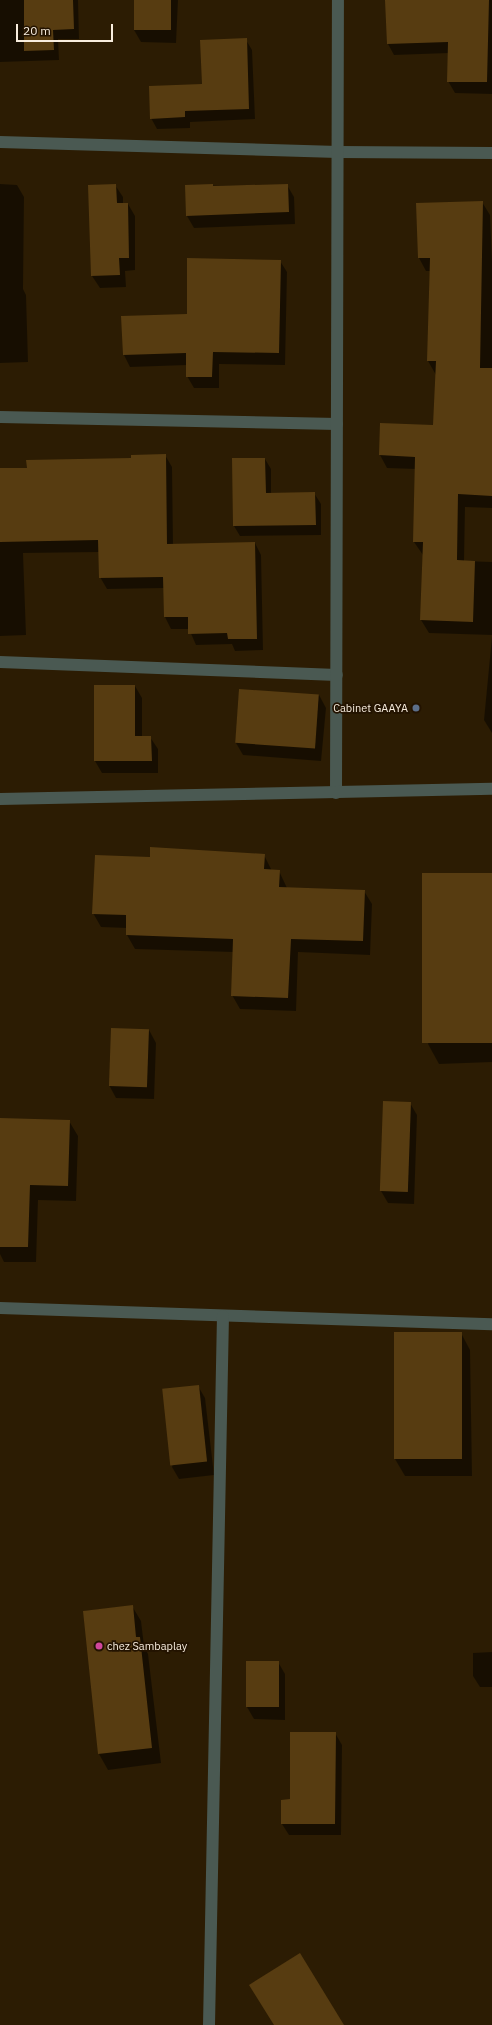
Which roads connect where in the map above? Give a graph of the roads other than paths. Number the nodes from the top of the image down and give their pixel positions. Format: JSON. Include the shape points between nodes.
{"nodes":[{"id":1,"x":338,"y":0,"type":"edge"},
{"id":2,"x":0,"y":142,"type":"edge"},
{"id":3,"x":338,"y":152,"type":"junction"},
{"id":4,"x":492,"y":153,"type":"edge"},
{"id":5,"x":0,"y":417,"type":"edge"},
{"id":6,"x":337,"y":424,"type":"junction"},
{"id":7,"x":0,"y":662,"type":"edge"},
{"id":8,"x":337,"y":675,"type":"junction"},
{"id":9,"x":492,"y":789,"type":"edge"},
{"id":10,"x":336,"y":793,"type":"junction"},
{"id":11,"x":0,"y":799,"type":"edge"},
{"id":12,"x":0,"y":1308,"type":"edge"},
{"id":13,"x":223,"y":1316,"type":"junction"},
{"id":14,"x":492,"y":1324,"type":"edge"},
{"id":15,"x":209,"y":2025,"type":"edge"}],
"edges":[{"from":1,"to":3,"type":"street"},
{"from":2,"to":3,"type":"street"},
{"from":3,"to":4,"type":"street"},
{"from":3,"to":6,"type":"street"},
{"from":5,"to":6,"type":"street"},
{"from":6,"to":8,"type":"street"},
{"from":7,"to":8,"type":"street"},
{"from":8,"to":10,"type":"street"},
{"from":9,"to":10,"type":"street"},
{"from":10,"to":11,"type":"street"},
{"from":12,"to":13,"type":"street"},
{"from":13,"to":14,"type":"street"},
{"from":13,"to":15,"type":"street"}]}
